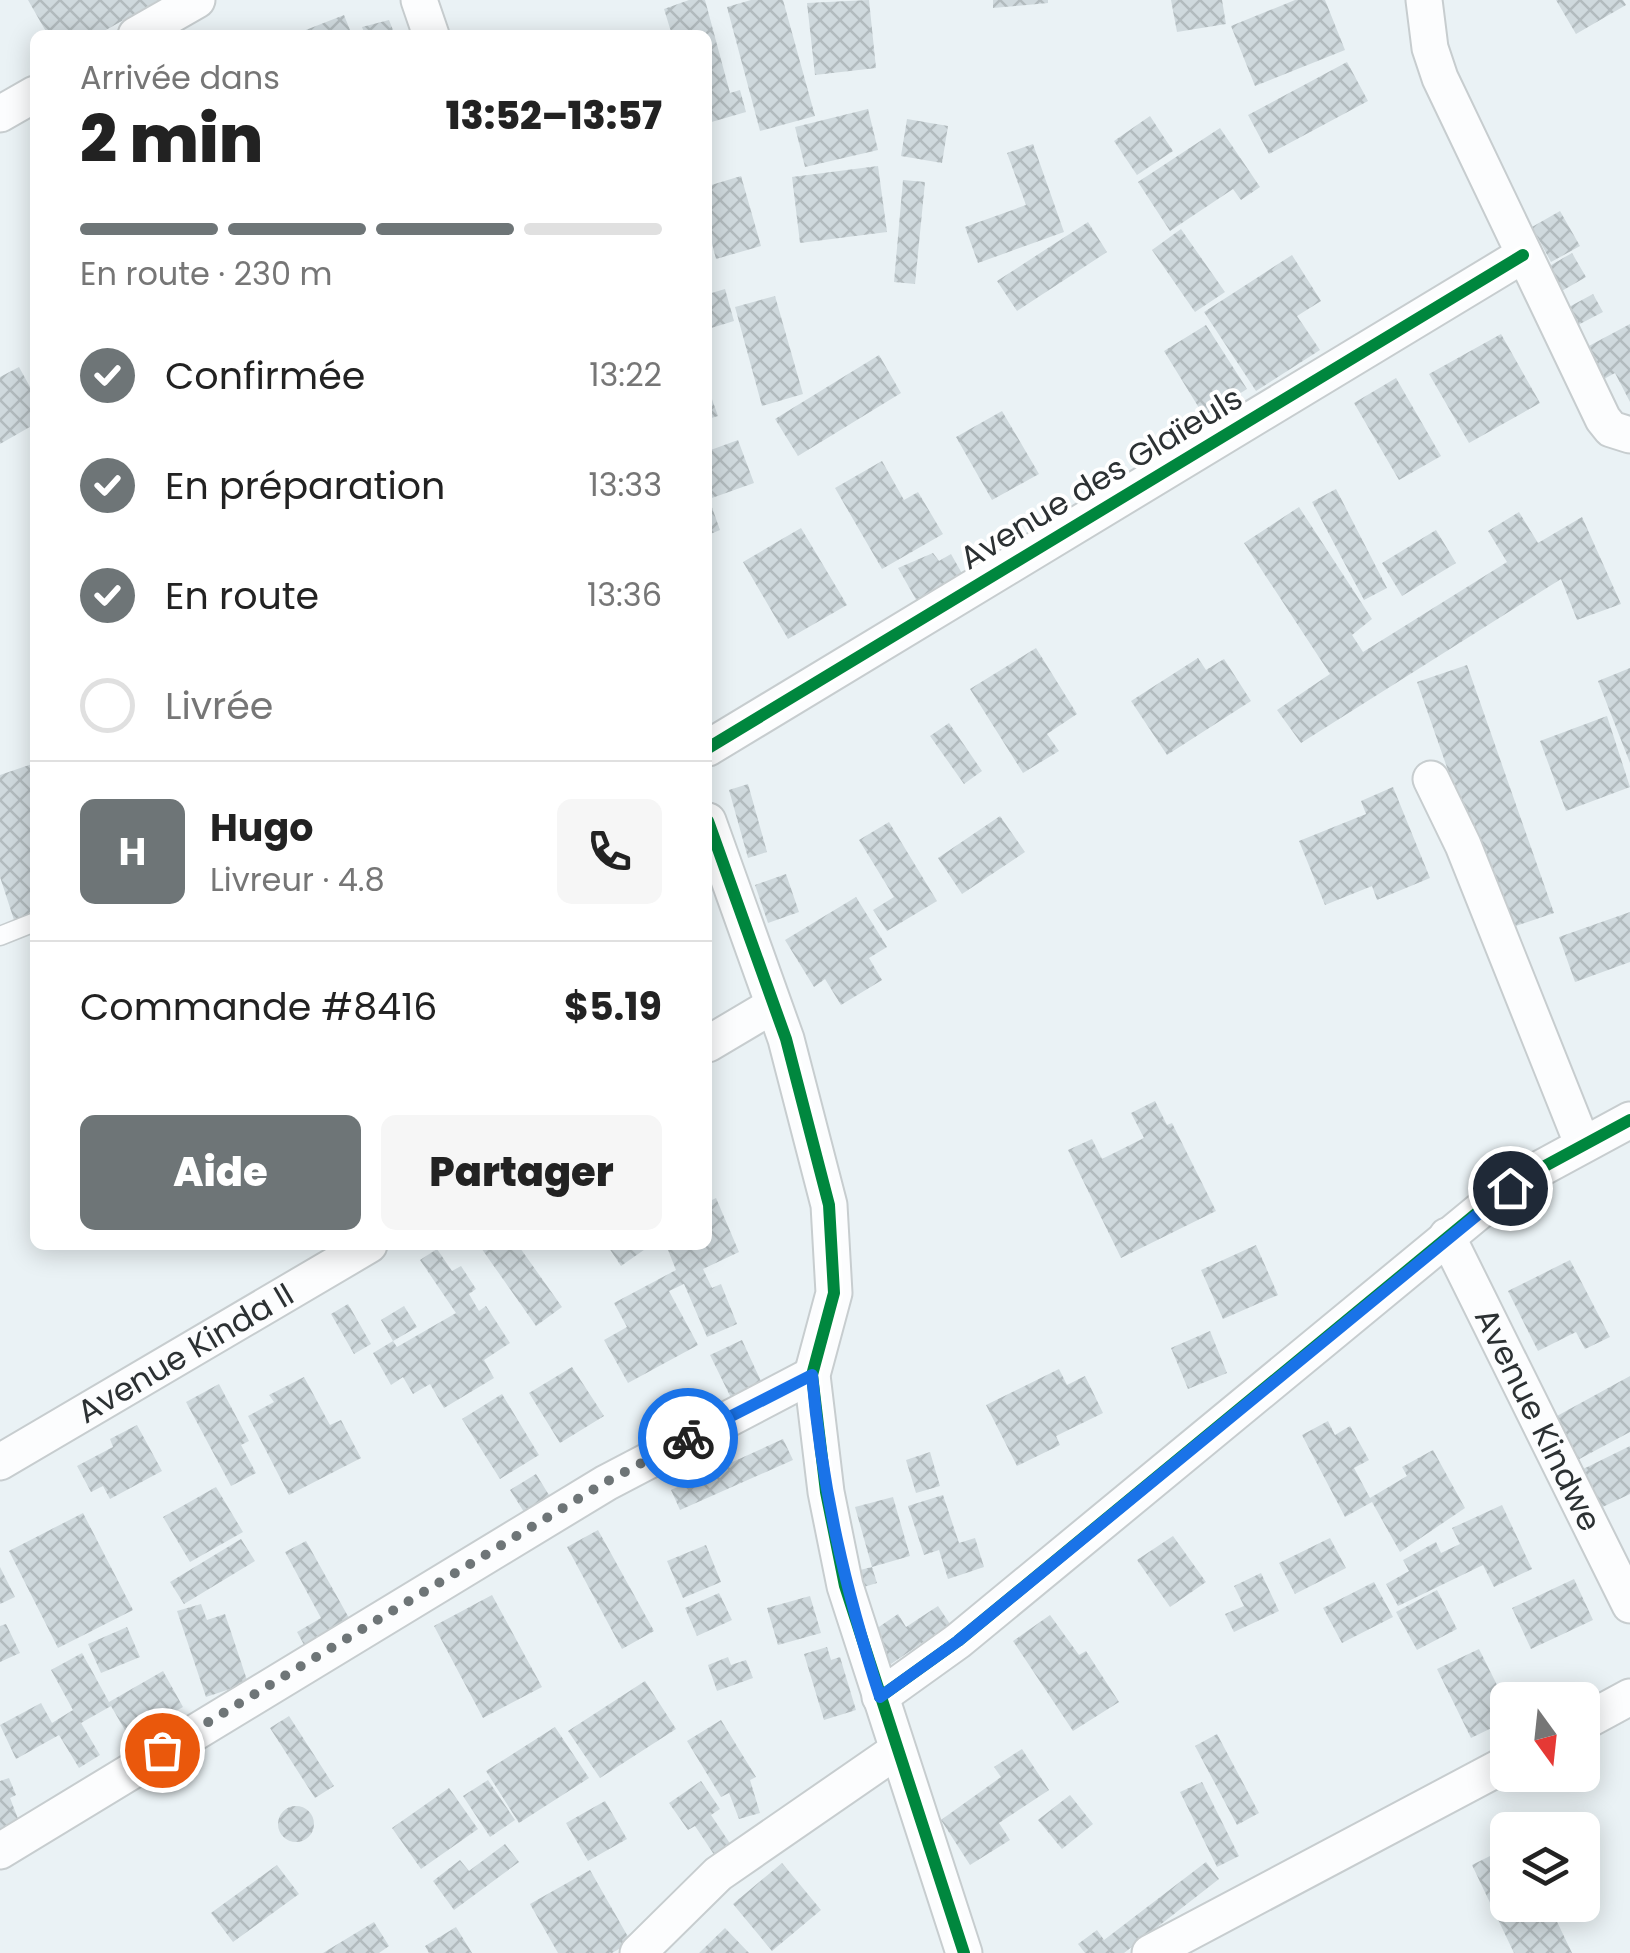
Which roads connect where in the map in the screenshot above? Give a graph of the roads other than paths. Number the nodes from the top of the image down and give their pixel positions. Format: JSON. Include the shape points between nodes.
{"nodes":[{"id":1,"x":196,"y":0,"type":"edge"},
{"id":2,"x":419,"y":0,"type":"edge"},
{"id":3,"x":1431,"y":4,"type":"edge"},
{"id":4,"x":145,"y":30,"type":"edge"},
{"id":5,"x":429,"y":30,"type":"edge"},
{"id":6,"x":30,"y":97,"type":"edge"},
{"id":7,"x":0,"y":114,"type":"edge"},
{"id":8,"x":1522,"y":256,"type":"junction"},
{"id":9,"x":1630,"y":435,"type":"edge"},
{"id":10,"x":712,"y":746,"type":"edge"},
{"id":11,"x":1431,"y":779,"type":"dead end"},
{"id":12,"x":712,"y":832,"type":"edge"},
{"id":13,"x":30,"y":924,"type":"edge"},
{"id":14,"x":0,"y":936,"type":"edge"},
{"id":15,"x":772,"y":1006,"type":"junction"},
{"id":16,"x":712,"y":1042,"type":"edge"},
{"id":17,"x":1630,"y":1120,"type":"edge"},
{"id":18,"x":1582,"y":1143,"type":"junction"},
{"id":19,"x":1447,"y":1236,"type":"junction"},
{"id":20,"x":360,"y":1250,"type":"edge"},
{"id":21,"x":812,"y":1375,"type":"junction"},
{"id":22,"x":0,"y":1462,"type":"edge"},
{"id":23,"x":1630,"y":1604,"type":"edge"},
{"id":24,"x":880,"y":1697,"type":"junction"},
{"id":25,"x":1630,"y":1698,"type":"edge"},
{"id":26,"x":1600,"y":1714,"type":"edge"},
{"id":27,"x":896,"y":1751,"type":"junction"},
{"id":28,"x":1490,"y":1772,"type":"edge"},
{"id":29,"x":0,"y":1851,"type":"edge"},
{"id":30,"x":638,"y":1953,"type":"edge"},
{"id":31,"x":964,"y":1953,"type":"edge"},
{"id":32,"x":1150,"y":1953,"type":"edge"}],
"edges":[{"from":1,"to":4,"type":"street"},
{"from":2,"to":5,"type":"street"},
{"from":3,"to":8,"type":"street","via":[[1440,78]]},
{"from":6,"to":7,"type":"street"},
{"from":8,"to":9,"type":"street","via":[[1603,419]]},
{"from":8,"to":10,"type":"street","name":"Avenue des Glaïeuls"},
{"from":11,"to":18,"type":"street","via":[[1464,845]]},
{"from":12,"to":15,"type":"street"},
{"from":13,"to":14,"type":"lane"},
{"from":15,"to":16,"type":"street"},
{"from":15,"to":21,"type":"street","via":[[830,1205],[834,1292]]},
{"from":17,"to":18,"type":"street"},
{"from":18,"to":19,"type":"street"},
{"from":19,"to":23,"type":"street","name":"Avenue Kindwe"},
{"from":19,"to":24,"type":"street","via":[[958,1641]]},
{"from":20,"to":22,"type":"street","name":"Avenue Kinda II"},
{"from":21,"to":24,"type":"street","via":[[844,1586]]},
{"from":21,"to":29,"type":"street","via":[[606,1482]]},
{"from":24,"to":27,"type":"street"},
{"from":25,"to":26,"type":"street"},
{"from":27,"to":30,"type":"street","via":[[718,1874]]},
{"from":27,"to":31,"type":"street"},
{"from":28,"to":32,"type":"street"}]}
